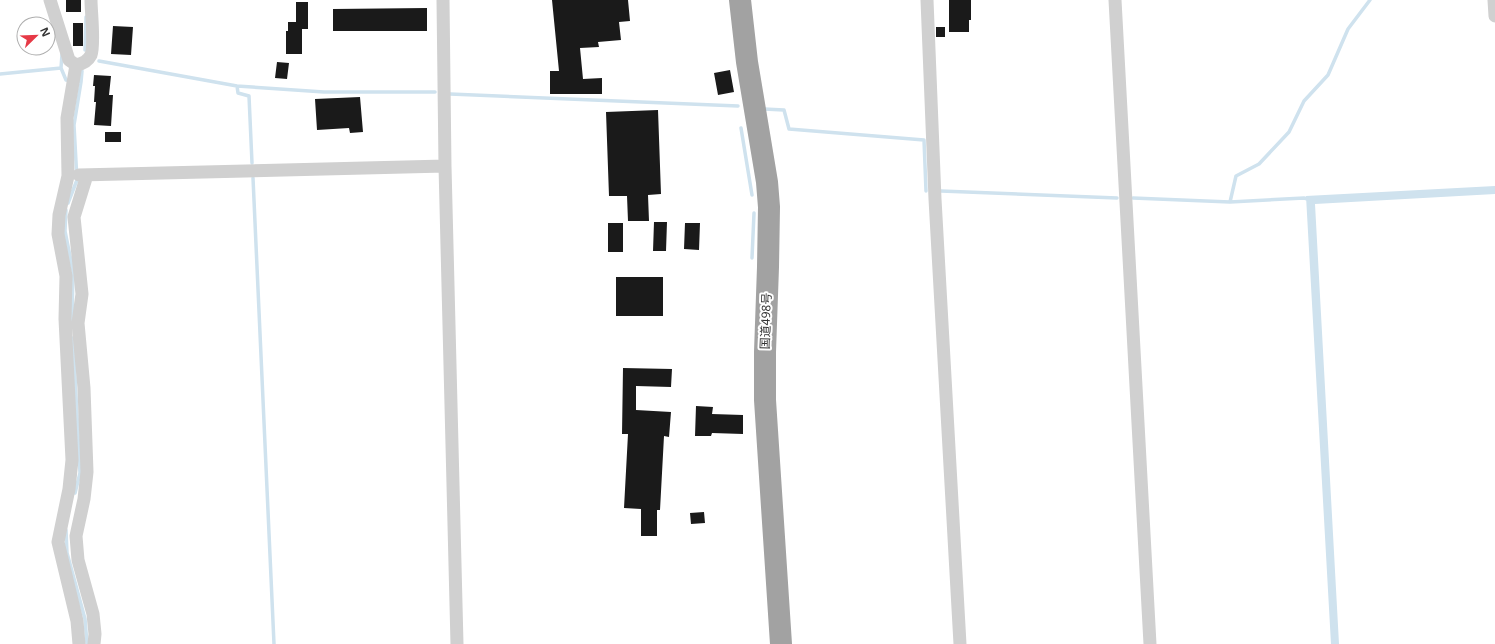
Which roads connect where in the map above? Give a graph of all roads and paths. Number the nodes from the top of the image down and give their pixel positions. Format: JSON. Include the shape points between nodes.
{"nodes":[{"id":1,"x":50,"y":0,"type":"edge"},
{"id":2,"x":91,"y":0,"type":"edge"},
{"id":3,"x":443,"y":0,"type":"edge"},
{"id":4,"x":740,"y":0,"type":"edge"},
{"id":5,"x":926,"y":0,"type":"edge"},
{"id":6,"x":1115,"y":0,"type":"edge"},
{"id":7,"x":1494,"y":0,"type":"edge"},
{"id":8,"x":1495,"y":16,"type":"edge"},
{"id":9,"x":75,"y":75,"type":"junction"},
{"id":10,"x":445,"y":166,"type":"junction"},
{"id":11,"x":87,"y":175,"type":"junction"},
{"id":12,"x":68,"y":176,"type":"junction"},
{"id":13,"x":78,"y":644,"type":"edge"},
{"id":14,"x":94,"y":644,"type":"edge"},
{"id":15,"x":457,"y":644,"type":"edge"},
{"id":16,"x":781,"y":644,"type":"edge"},
{"id":17,"x":960,"y":644,"type":"edge"},
{"id":18,"x":1150,"y":644,"type":"edge"}],
"edges":[{"from":1,"to":9,"type":"street"},
{"from":2,"to":9,"type":"street","via":[[91,55]]},
{"from":3,"to":10,"type":"street"},
{"from":4,"to":16,"type":"highway","name":"国道498号","via":[[769,207],[765,400]]},
{"from":5,"to":17,"type":"street"},
{"from":6,"to":18,"type":"street"},
{"from":7,"to":8,"type":"street"},
{"from":9,"to":12,"type":"street","via":[[67,118]]},
{"from":10,"to":11,"type":"street"},
{"from":10,"to":15,"type":"street"},
{"from":11,"to":12,"type":"street"},
{"from":11,"to":14,"type":"street","via":[[74,217],[82,294],[78,323],[84,388],[87,472],[76,536],[78,560],[93,614],[96,634]]},
{"from":12,"to":13,"type":"street","via":[[59,215],[58,234],[66,276],[72,460],[58,542],[77,621]]}]}
